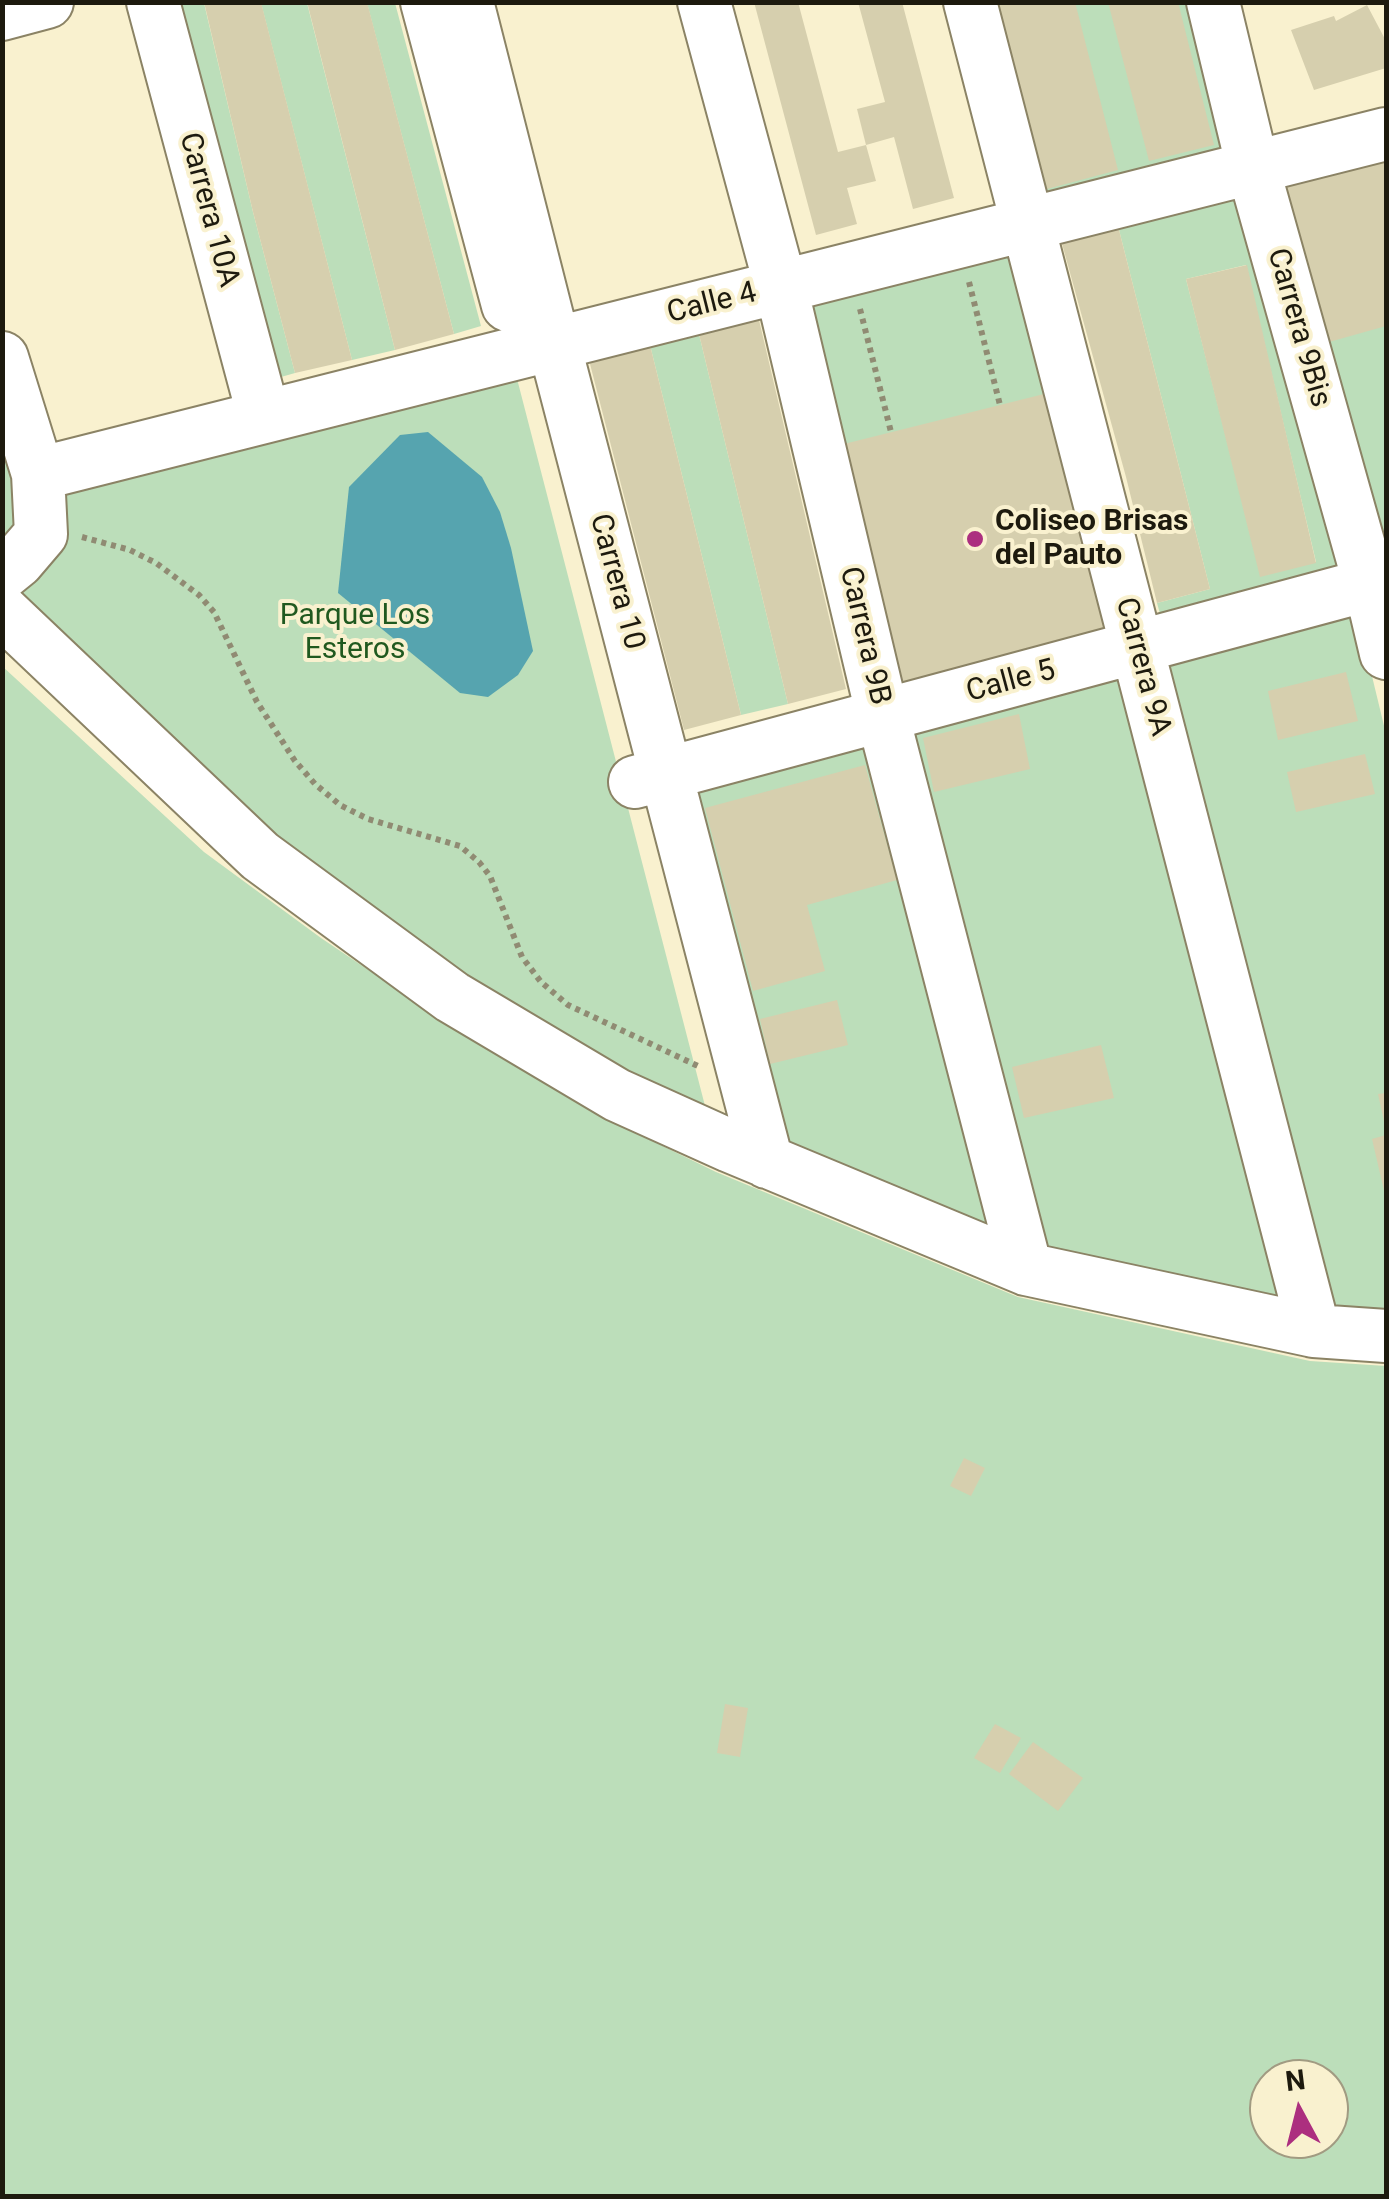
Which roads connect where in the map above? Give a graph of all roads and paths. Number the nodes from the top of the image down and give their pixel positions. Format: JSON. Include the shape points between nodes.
{"nodes":[{"id":1,"x":48,"y":2,"type":"edge"},
{"id":2,"x":153,"y":2,"type":"edge"},
{"id":3,"x":427,"y":2,"type":"edge"},
{"id":4,"x":468,"y":2,"type":"edge"},
{"id":5,"x":704,"y":2,"type":"edge"},
{"id":6,"x":970,"y":2,"type":"edge"},
{"id":7,"x":1213,"y":2,"type":"edge"},
{"id":8,"x":2,"y":14,"type":"edge"},
{"id":9,"x":1386,"y":134,"type":"edge"},
{"id":10,"x":1252,"y":168,"type":"junction"},
{"id":11,"x":1027,"y":224,"type":"junction"},
{"id":12,"x":959,"y":242,"type":"junction"},
{"id":13,"x":850,"y":269,"type":"junction"},
{"id":14,"x":780,"y":286,"type":"junction"},
{"id":15,"x":537,"y":348,"type":"junction"},
{"id":16,"x":2,"y":358,"type":"edge"},
{"id":17,"x":1000,"y":405,"type":"dead end"},
{"id":18,"x":264,"y":417,"type":"junction"},
{"id":19,"x":891,"y":432,"type":"dead end"},
{"id":20,"x":38,"y":474,"type":"junction"},
{"id":21,"x":41,"y":534,"type":"junction"},
{"id":22,"x":2,"y":574,"type":"edge"},
{"id":23,"x":1378,"y":583,"type":"edge"},
{"id":24,"x":2,"y":611,"type":"edge"},
{"id":25,"x":1137,"y":648,"type":"junction"},
{"id":26,"x":1386,"y":653,"type":"edge"},
{"id":27,"x":883,"y":717,"type":"junction"},
{"id":28,"x":650,"y":778,"type":"junction"},
{"id":29,"x":710,"y":1072,"type":"junction"},
{"id":30,"x":748,"y":1154,"type":"junction"},
{"id":31,"x":1026,"y":1270,"type":"junction"},
{"id":32,"x":1314,"y":1331,"type":"junction"},
{"id":33,"x":1386,"y":1336,"type":"edge"}],
"edges":[{"from":1,"to":8,"type":"street"},
{"from":2,"to":18,"type":"street","name":"Carrera 10A"},
{"from":3,"to":15,"type":"street","name":"Carrera 10"},
{"from":4,"to":15,"type":"street","name":"Carrera 10"},
{"from":5,"to":14,"type":"street","name":"Carrera 9B"},
{"from":6,"to":11,"type":"street","name":"Carrera 9A"},
{"from":7,"to":10,"type":"street","name":"Carrera 9Bis"},
{"from":9,"to":10,"type":"street","name":"Calle 4"},
{"from":10,"to":11,"type":"street","name":"Calle 4"},
{"from":10,"to":23,"type":"street","name":"Carrera 9Bis"},
{"from":11,"to":12,"type":"street","name":"Calle 4"},
{"from":11,"to":25,"type":"street","name":"Carrera 9A"},
{"from":12,"to":13,"type":"street","name":"Calle 4"},
{"from":12,"to":17,"type":"path"},
{"from":13,"to":14,"type":"street","name":"Calle 4"},
{"from":13,"to":19,"type":"path"},
{"from":14,"to":15,"type":"street","name":"Calle 4"},
{"from":14,"to":27,"type":"street","name":"Carrera 9B"},
{"from":15,"to":18,"type":"street","name":"Calle 4"},
{"from":15,"to":28,"type":"street","name":"Carrera 10"},
{"from":16,"to":20,"type":"street"},
{"from":18,"to":20,"type":"street","name":"Calle 4"},
{"from":20,"to":21,"type":"street"},
{"from":21,"to":22,"type":"street"},
{"from":21,"to":29,"type":"path","via":[[130,550],[199,595],[214,612],[257,702],[315,784],[368,819],[460,846],[490,876],[522,957],[541,982],[568,1005]]},
{"from":23,"to":25,"type":"street","name":"Calle 5"},
{"from":23,"to":26,"type":"street","name":"Carrera 9Bis"},
{"from":24,"to":30,"type":"street","via":[[260,856],[452,997],[617,1095]]},
{"from":25,"to":27,"type":"street","name":"Calle 5"},
{"from":25,"to":32,"type":"street","name":"Carrera 9A"},
{"from":27,"to":28,"type":"street","name":"Calle 5"},
{"from":27,"to":31,"type":"street","name":"Carrera 9B"},
{"from":28,"to":29,"type":"street","name":"Carrera 10"},
{"from":28,"to":30,"type":"street","name":"Carrera 10"},
{"from":29,"to":30,"type":"street","name":"Carrera 10"},
{"from":30,"to":31,"type":"street"},
{"from":31,"to":32,"type":"street"},
{"from":32,"to":33,"type":"street"}]}
